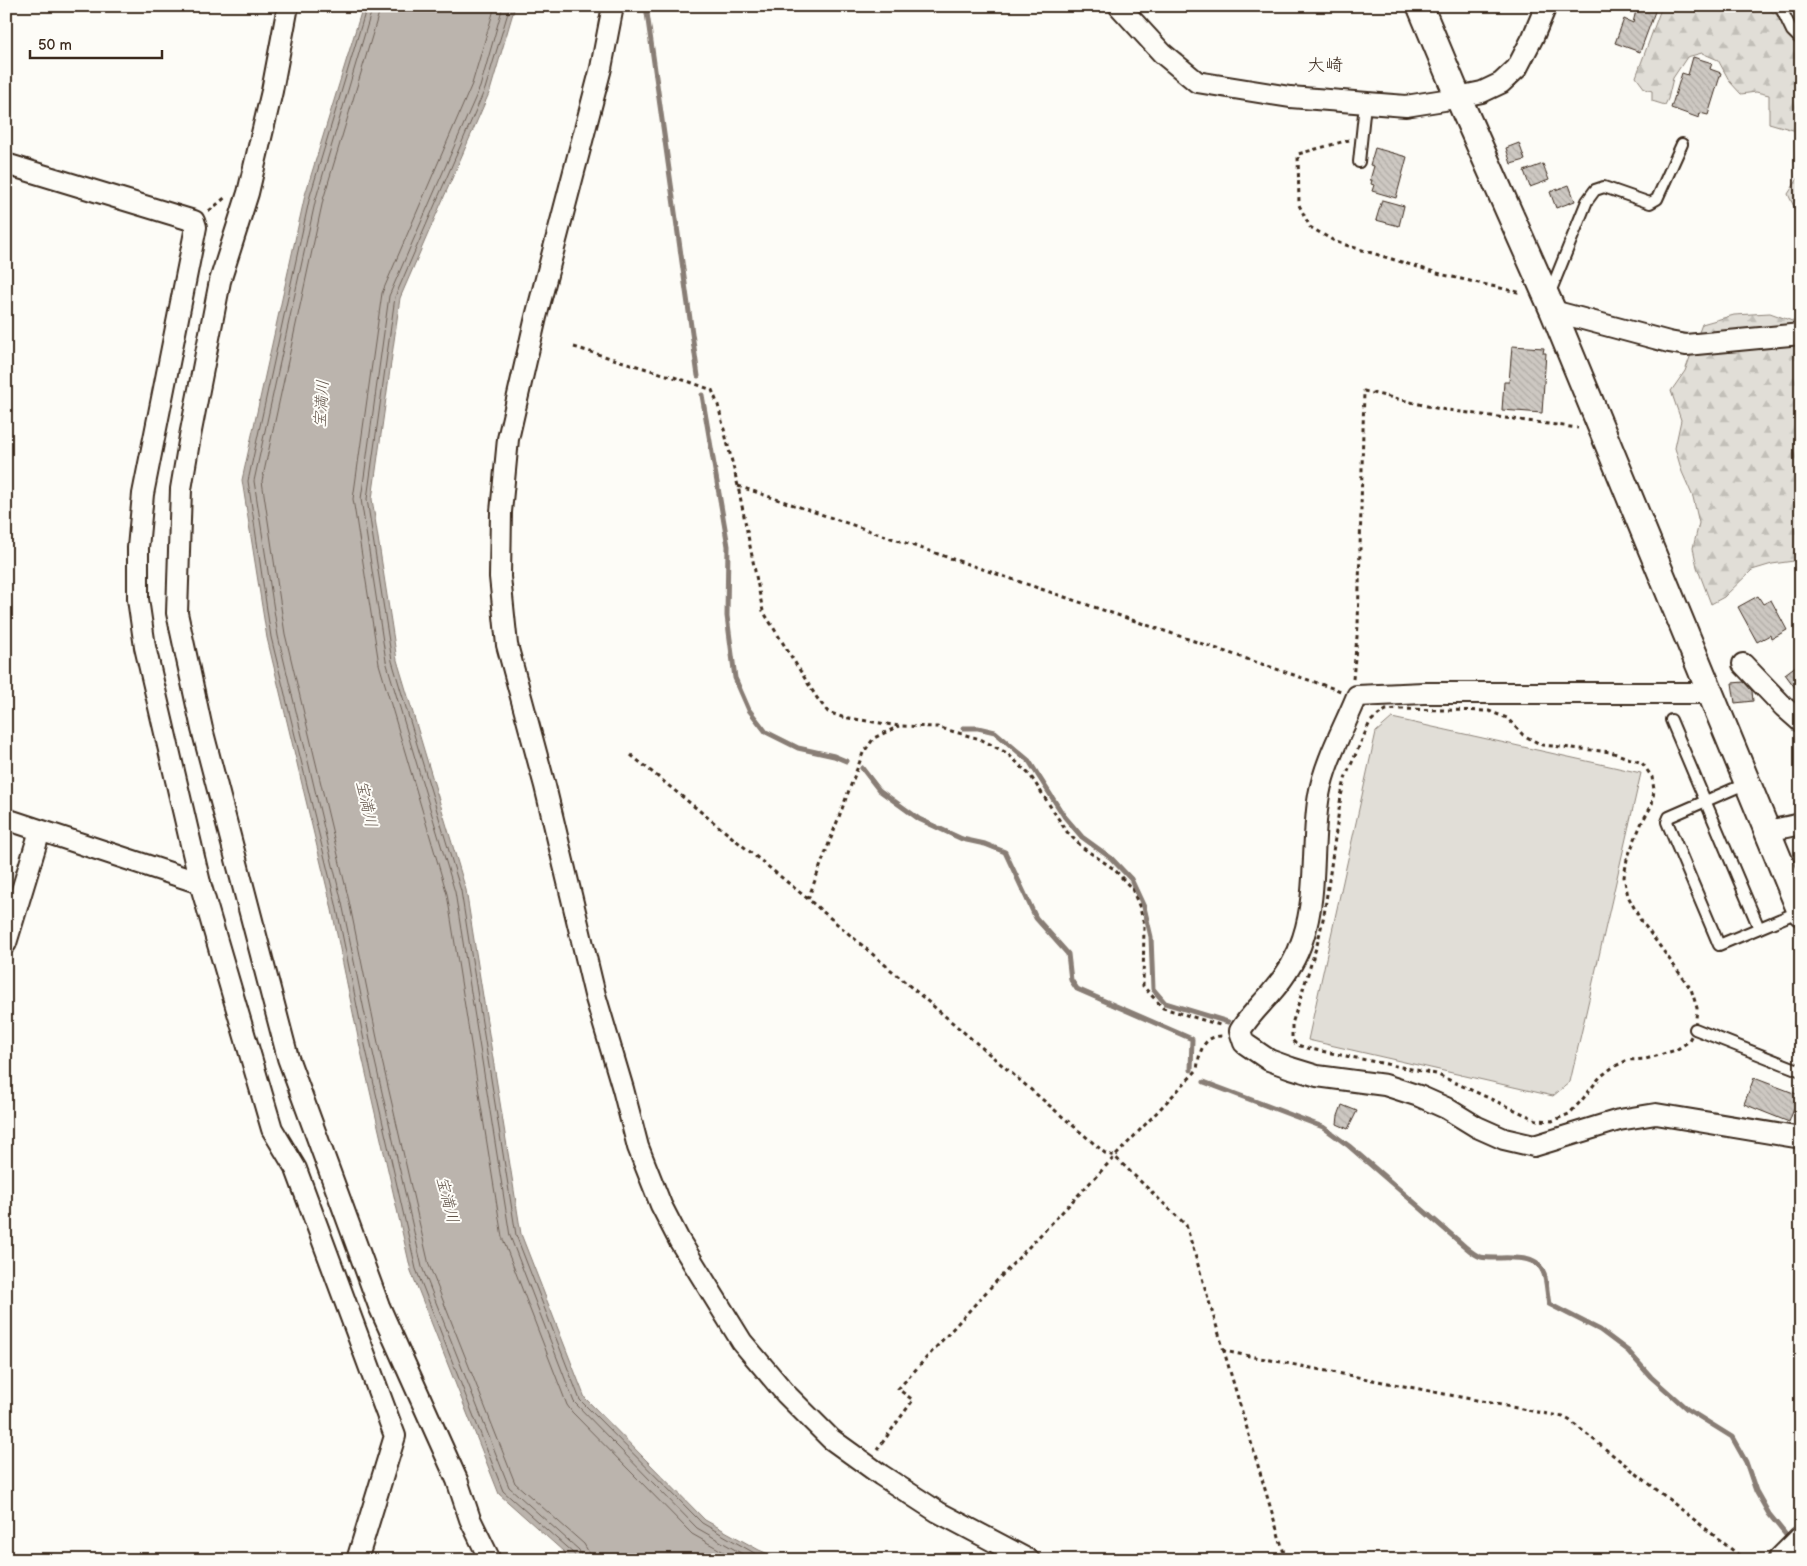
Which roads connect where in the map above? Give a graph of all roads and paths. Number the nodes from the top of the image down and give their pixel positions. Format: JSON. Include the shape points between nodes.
{"nodes":[{"id":1,"x":288,"y":6,"type":"edge"},
{"id":2,"x":613,"y":6,"type":"edge"},
{"id":3,"x":1118,"y":6,"type":"edge"},
{"id":4,"x":1420,"y":6,"type":"edge"},
{"id":5,"x":1546,"y":6,"type":"edge"},
{"id":6,"x":1780,"y":6,"type":"edge"},
{"id":7,"x":1801,"y":40,"type":"edge"},
{"id":8,"x":1458,"y":97,"type":"junction"},
{"id":9,"x":1365,"y":104,"type":"junction"},
{"id":10,"x":1362,"y":136,"type":"junction"},
{"id":11,"x":1682,"y":144,"type":"dead end"},
{"id":12,"x":1359,"y":162,"type":"dead end"},
{"id":13,"x":6,"y":164,"type":"edge"},
{"id":14,"x":230,"y":193,"type":"dead end"},
{"id":15,"x":194,"y":221,"type":"junction"},
{"id":16,"x":1550,"y":305,"type":"junction"},
{"id":17,"x":1801,"y":334,"type":"edge"},
{"id":18,"x":574,"y":347,"type":"dead end"},
{"id":19,"x":1598,"y":421,"type":"junction"},
{"id":20,"x":738,"y":486,"type":"junction"},
{"id":21,"x":1743,"y":664,"type":"dead end"},
{"id":22,"x":1711,"y":693,"type":"junction"},
{"id":23,"x":1354,"y":695,"type":"junction"},
{"id":24,"x":1798,"y":715,"type":"edge"},
{"id":25,"x":1671,"y":720,"type":"dead end"},
{"id":26,"x":899,"y":726,"type":"junction"},
{"id":27,"x":631,"y":755,"type":"dead end"},
{"id":28,"x":1748,"y":783,"type":"junction"},
{"id":29,"x":1705,"y":801,"type":"junction"},
{"id":30,"x":6,"y":819,"type":"edge"},
{"id":31,"x":1801,"y":824,"type":"edge"},
{"id":32,"x":40,"y":830,"type":"junction"},
{"id":33,"x":1768,"y":830,"type":"junction"},
{"id":34,"x":200,"y":884,"type":"junction"},
{"id":35,"x":808,"y":899,"type":"junction"},
{"id":36,"x":1800,"y":912,"type":"edge"},
{"id":37,"x":1759,"y":928,"type":"junction"},
{"id":38,"x":6,"y":943,"type":"edge"},
{"id":39,"x":1695,"y":1029,"type":"junction"},
{"id":40,"x":1242,"y":1037,"type":"junction"},
{"id":41,"x":1801,"y":1071,"type":"edge"},
{"id":42,"x":1801,"y":1138,"type":"edge"},
{"id":43,"x":1114,"y":1156,"type":"junction"},
{"id":44,"x":1224,"y":1351,"type":"junction"},
{"id":45,"x":880,"y":1445,"type":"dead end"},
{"id":46,"x":1801,"y":1540,"type":"edge"},
{"id":47,"x":356,"y":1560,"type":"edge"},
{"id":48,"x":490,"y":1560,"type":"edge"},
{"id":49,"x":1028,"y":1560,"type":"edge"},
{"id":50,"x":1286,"y":1560,"type":"edge"},
{"id":51,"x":1745,"y":1560,"type":"edge"},
{"id":52,"x":1781,"y":1560,"type":"edge"}],
"edges":[{"from":1,"to":48,"type":"street","via":[[248,193],[220,281],[190,436],[182,489],[176,613],[202,729],[288,1058],[379,1306]]},
{"from":2,"to":49,"type":"street","via":[[601,68],[536,317],[508,439],[501,512],[500,578],[506,645],[595,995],[638,1147],[661,1205],[742,1342],[786,1394],[831,1439],[938,1512]]},
{"from":3,"to":9,"type":"street","via":[[1162,53],[1196,82],[1290,97]]},
{"from":4,"to":8,"type":"street"},
{"from":5,"to":8,"type":"street","via":[[1517,68],[1482,92]]},
{"from":6,"to":7,"type":"lane","via":[[1792,31]]},
{"from":8,"to":9,"type":"street","via":[[1406,106]]},
{"from":8,"to":16,"type":"street"},
{"from":9,"to":10,"type":"lane"},
{"from":10,"to":12,"type":"lane"},
{"from":10,"to":16,"type":"path","via":[[1298,154],[1299,205],[1310,227],[1354,248]]},
{"from":11,"to":16,"type":"lane","via":[[1657,199],[1650,204],[1604,188],[1596,190],[1587,201]]},
{"from":13,"to":15,"type":"street"},
{"from":14,"to":15,"type":"path"},
{"from":15,"to":34,"type":"street","via":[[196,227],[143,494],[138,590],[145,647]]},
{"from":16,"to":17,"type":"street","via":[[1686,345]]},
{"from":16,"to":19,"type":"street"},
{"from":18,"to":20,"type":"path","via":[[712,390]]},
{"from":19,"to":22,"type":"street"},
{"from":19,"to":23,"type":"path","via":[[1585,429],[1440,408],[1364,391]]},
{"from":20,"to":23,"type":"path"},
{"from":20,"to":26,"type":"path","via":[[763,611],[817,698],[828,712],[842,718]]},
{"from":21,"to":24,"type":"street"},
{"from":22,"to":23,"type":"street"},
{"from":22,"to":28,"type":"street"},
{"from":23,"to":40,"type":"street","via":[[1319,794],[1310,909],[1303,938],[1287,971],[1245,1021]]},
{"from":25,"to":29,"type":"lane"},
{"from":26,"to":35,"type":"path","via":[[874,738],[862,752]]},
{"from":26,"to":40,"type":"path","via":[[937,727],[980,739],[1007,753],[1030,774],[1067,832],[1083,848],[1114,869],[1132,889],[1144,925],[1144,986],[1163,1008]]},
{"from":27,"to":35,"type":"path"},
{"from":28,"to":29,"type":"lane"},
{"from":28,"to":33,"type":"street"},
{"from":29,"to":37,"type":"lane"},
{"from":29,"to":37,"type":"lane","via":[[1669,817],[1667,822],[1718,945]]},
{"from":30,"to":32,"type":"street"},
{"from":31,"to":33,"type":"street"},
{"from":32,"to":34,"type":"street"},
{"from":32,"to":38,"type":"street"},
{"from":33,"to":36,"type":"street"},
{"from":34,"to":47,"type":"street","via":[[272,1129],[296,1169],[395,1436]]},
{"from":35,"to":43,"type":"path","via":[[1105,1153]]},
{"from":36,"to":37,"type":"lane"},
{"from":39,"to":39,"type":"path","via":[[1688,1042],[1676,1050],[1646,1059],[1628,1060],[1613,1067],[1600,1077],[1569,1114],[1552,1121],[1537,1120],[1436,1074],[1297,1045],[1292,1040],[1292,1024],[1324,915],[1341,796],[1346,776],[1370,722],[1386,710],[1489,711],[1508,718],[1523,735],[1542,745],[1611,752],[1642,763],[1652,777],[1652,805],[1627,859],[1624,877],[1628,896],[1640,919],[1691,989],[1697,1008]]},
{"from":39,"to":41,"type":"lane"},
{"from":40,"to":42,"type":"street","via":[[1269,1060],[1317,1076],[1385,1085],[1419,1096],[1504,1139],[1534,1146],[1619,1120],[1656,1114]]},
{"from":40,"to":43,"type":"path","via":[[1220,1036],[1206,1042],[1199,1053],[1197,1070]]},
{"from":43,"to":44,"type":"path","via":[[1186,1225]]},
{"from":43,"to":45,"type":"path","via":[[898,1389],[913,1400]]},
{"from":44,"to":50,"type":"path"},
{"from":44,"to":51,"type":"path","via":[[1563,1417]]},
{"from":46,"to":52,"type":"street"}]}
